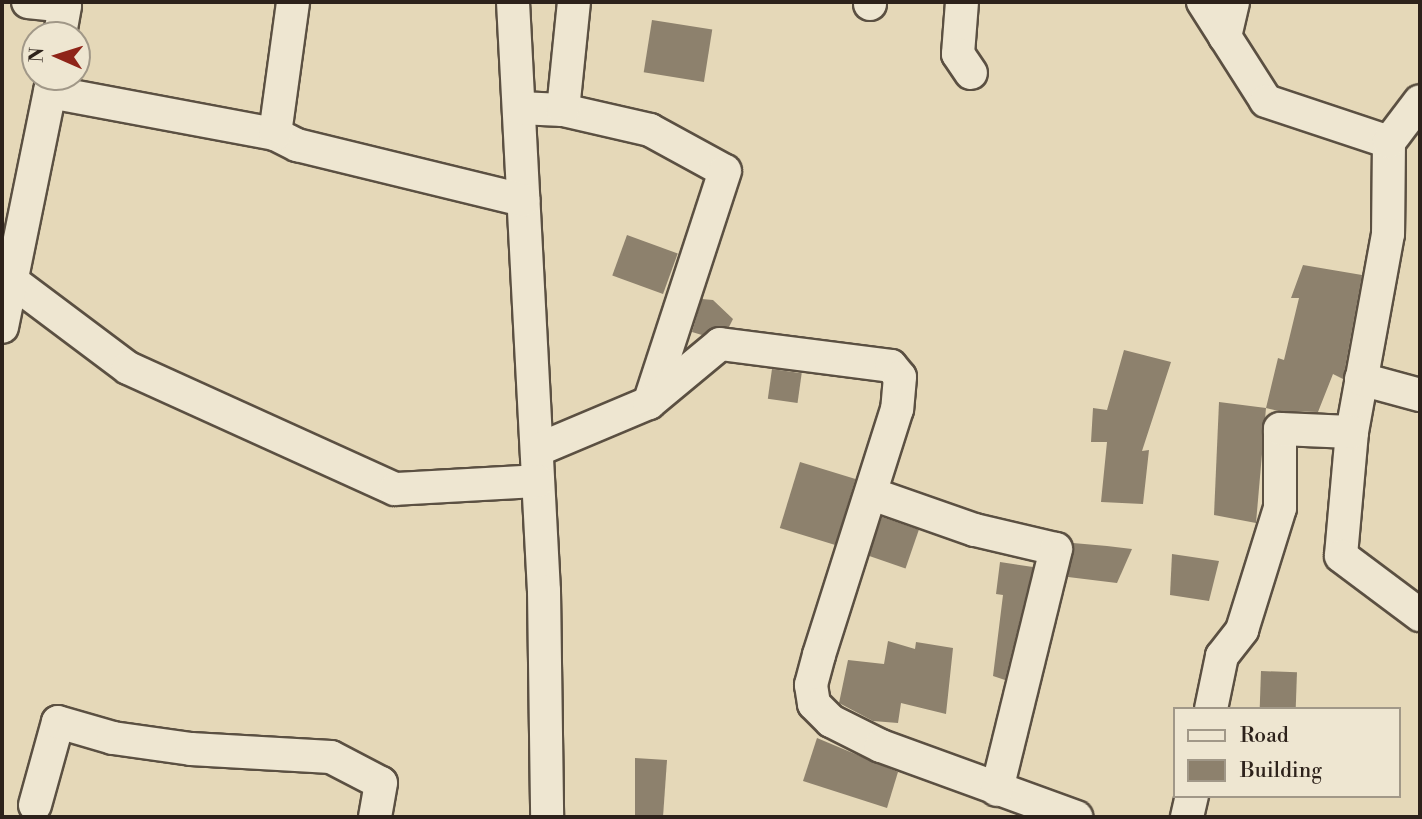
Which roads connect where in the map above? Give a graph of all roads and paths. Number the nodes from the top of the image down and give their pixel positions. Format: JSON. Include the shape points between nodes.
{"nodes":[{"id":1,"x":28,"y":2,"type":"edge"},
{"id":2,"x":293,"y":2,"type":"edge"},
{"id":3,"x":513,"y":2,"type":"edge"},
{"id":4,"x":574,"y":2,"type":"edge"},
{"id":5,"x":962,"y":2,"type":"edge"},
{"id":6,"x":1203,"y":2,"type":"edge"},
{"id":7,"x":1233,"y":2,"type":"edge"},
{"id":8,"x":67,"y":14,"type":"edge"},
{"id":9,"x":1225,"y":37,"type":"junction"},
{"id":10,"x":971,"y":74,"type":"dead end"},
{"id":11,"x":51,"y":91,"type":"edge"},
{"id":12,"x":79,"y":91,"type":"edge"},
{"id":13,"x":1420,"y":101,"type":"edge"},
{"id":14,"x":519,"y":108,"type":"junction"},
{"id":15,"x":563,"y":110,"type":"junction"},
{"id":16,"x":275,"y":134,"type":"junction"},
{"id":17,"x":1389,"y":142,"type":"junction"},
{"id":18,"x":523,"y":200,"type":"junction"},
{"id":19,"x":12,"y":281,"type":"junction"},
{"id":20,"x":2,"y":327,"type":"edge"},
{"id":21,"x":1361,"y":379,"type":"junction"},
{"id":22,"x":1420,"y":395,"type":"edge"},
{"id":23,"x":649,"y":403,"type":"junction"},
{"id":24,"x":1352,"y":432,"type":"junction"},
{"id":25,"x":537,"y":450,"type":"junction"},
{"id":26,"x":538,"y":481,"type":"junction"},
{"id":27,"x":872,"y":494,"type":"junction"},
{"id":28,"x":1420,"y":615,"type":"edge"},
{"id":29,"x":1211,"y":707,"type":"edge"},
{"id":30,"x":997,"y":790,"type":"junction"},
{"id":31,"x":1192,"y":798,"type":"edge"},
{"id":32,"x":35,"y":805,"type":"dead end"},
{"id":33,"x":374,"y":817,"type":"edge"},
{"id":34,"x":547,"y":817,"type":"edge"},
{"id":35,"x":1076,"y":817,"type":"edge"},
{"id":36,"x":1187,"y":817,"type":"edge"}],
"edges":[{"from":1,"to":8,"type":"street"},
{"from":2,"to":16,"type":"street"},
{"from":3,"to":14,"type":"street"},
{"from":4,"to":15,"type":"street"},
{"from":5,"to":10,"type":"street","via":[[958,54]]},
{"from":6,"to":9,"type":"street"},
{"from":7,"to":9,"type":"street"},
{"from":9,"to":17,"type":"street","via":[[1266,101]]},
{"from":11,"to":19,"type":"street"},
{"from":12,"to":16,"type":"street"},
{"from":13,"to":17,"type":"street"},
{"from":14,"to":15,"type":"street"},
{"from":14,"to":18,"type":"street"},
{"from":15,"to":23,"type":"street","via":[[650,130],[725,171]]},
{"from":16,"to":18,"type":"street","via":[[297,145]]},
{"from":17,"to":21,"type":"street","via":[[1388,234]]},
{"from":18,"to":25,"type":"street"},
{"from":19,"to":20,"type":"street"},
{"from":19,"to":26,"type":"street","via":[[128,368],[395,489]]},
{"from":21,"to":22,"type":"street"},
{"from":21,"to":24,"type":"street"},
{"from":23,"to":25,"type":"street"},
{"from":23,"to":27,"type":"street","via":[[720,344],[891,366],[900,377],[897,409]]},
{"from":24,"to":28,"type":"street","via":[[1341,556]]},
{"from":24,"to":29,"type":"street","via":[[1280,429],[1280,508],[1242,630],[1222,656]]},
{"from":25,"to":26,"type":"street"},
{"from":26,"to":34,"type":"street"},
{"from":27,"to":30,"type":"street","via":[[819,656],[811,685],[814,704],[831,721],[881,746]]},
{"from":27,"to":30,"type":"street","via":[[975,530],[1056,549]]},
{"from":30,"to":35,"type":"street"},
{"from":31,"to":36,"type":"street"},
{"from":32,"to":33,"type":"street","via":[[58,722],[113,737],[191,749],[331,757],[381,783]]}]}
